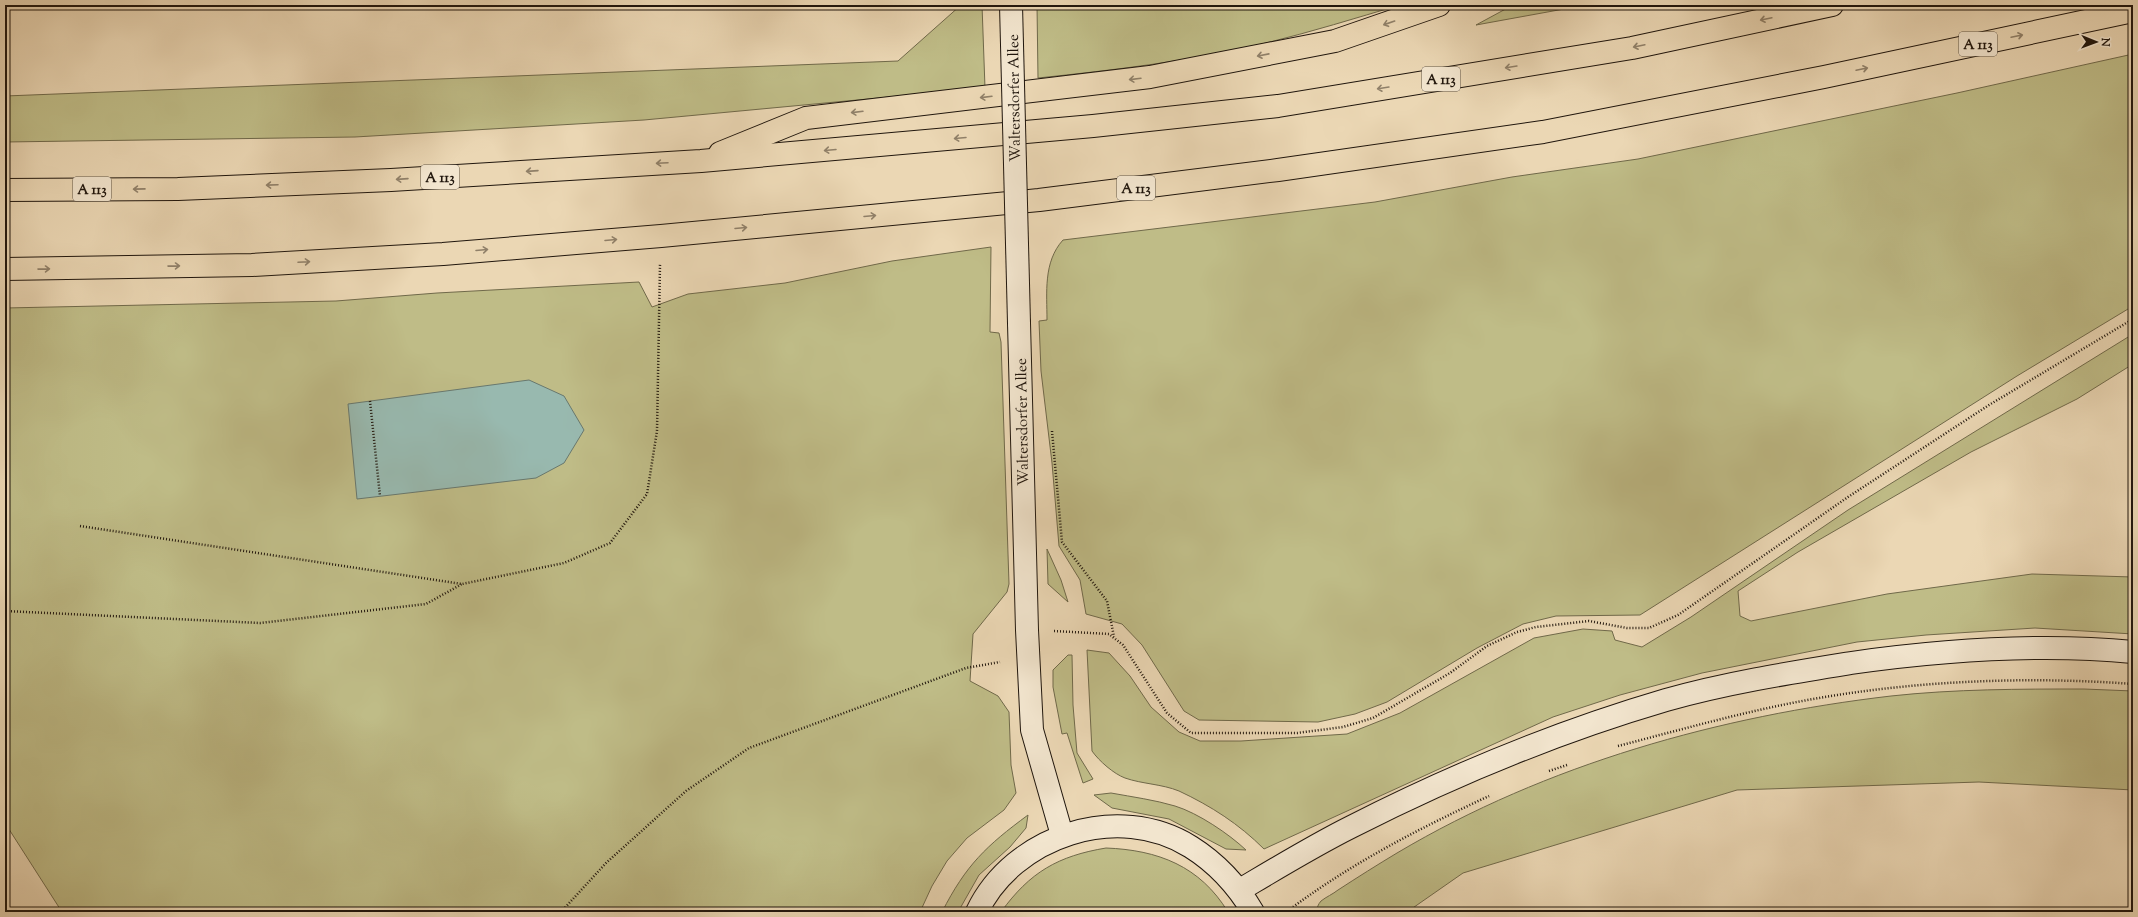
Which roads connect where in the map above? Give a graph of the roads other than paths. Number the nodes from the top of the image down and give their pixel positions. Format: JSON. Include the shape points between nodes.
{"nodes":[{"id":1,"x":1011,"y":5,"type":"edge"},
{"id":2,"x":1439,"y":5,"type":"edge"},
{"id":3,"x":1832,"y":5,"type":"edge"},
{"id":4,"x":2133,"y":11,"type":"edge"},
{"id":5,"x":701,"y":162,"type":"junction"},
{"id":6,"x":5,"y":190,"type":"edge"},
{"id":7,"x":5,"y":269,"type":"edge"},
{"id":8,"x":2133,"y":652,"type":"edge"},
{"id":9,"x":1062,"y":835,"type":"junction"},
{"id":10,"x":1240,"y":890,"type":"junction"},
{"id":11,"x":977,"y":912,"type":"edge"},
{"id":12,"x":1253,"y":912,"type":"edge"}],
"edges":[{"from":1,"to":9,"type":"street","name":"Waltersdorfer Allee","bridge":true,"via":[[1027,630],[1032,730]]},
{"from":2,"to":5,"type":"highway","one_way":true,"via":[[1335,41],[1150,77],[806,118]]},
{"from":3,"to":5,"type":"highway","number":"A 113","one_way":true,"via":[[1632,48],[1278,106],[1093,126]]},
{"from":7,"to":4,"type":"highway","number":"A 113","one_way":true,"via":[[252,265],[443,254],[1039,200],[1278,170],[1543,132],[1824,77]]},
{"from":5,"to":6,"type":"highway","number":"A 113","one_way":true,"via":[[178,189]]},
{"from":8,"to":10,"type":"street","via":[[2045,649],[1958,651],[1880,659],[1798,671],[1668,700],[1594,723],[1437,786],[1350,827]]},
{"from":9,"to":10,"type":"street","via":[[1094,827],[1127,826],[1160,833],[1190,846],[1212,861]]},
{"from":9,"to":11,"type":"street","via":[[1031,851],[1004,872],[983,899]]},
{"from":10,"to":12,"type":"street"}]}
